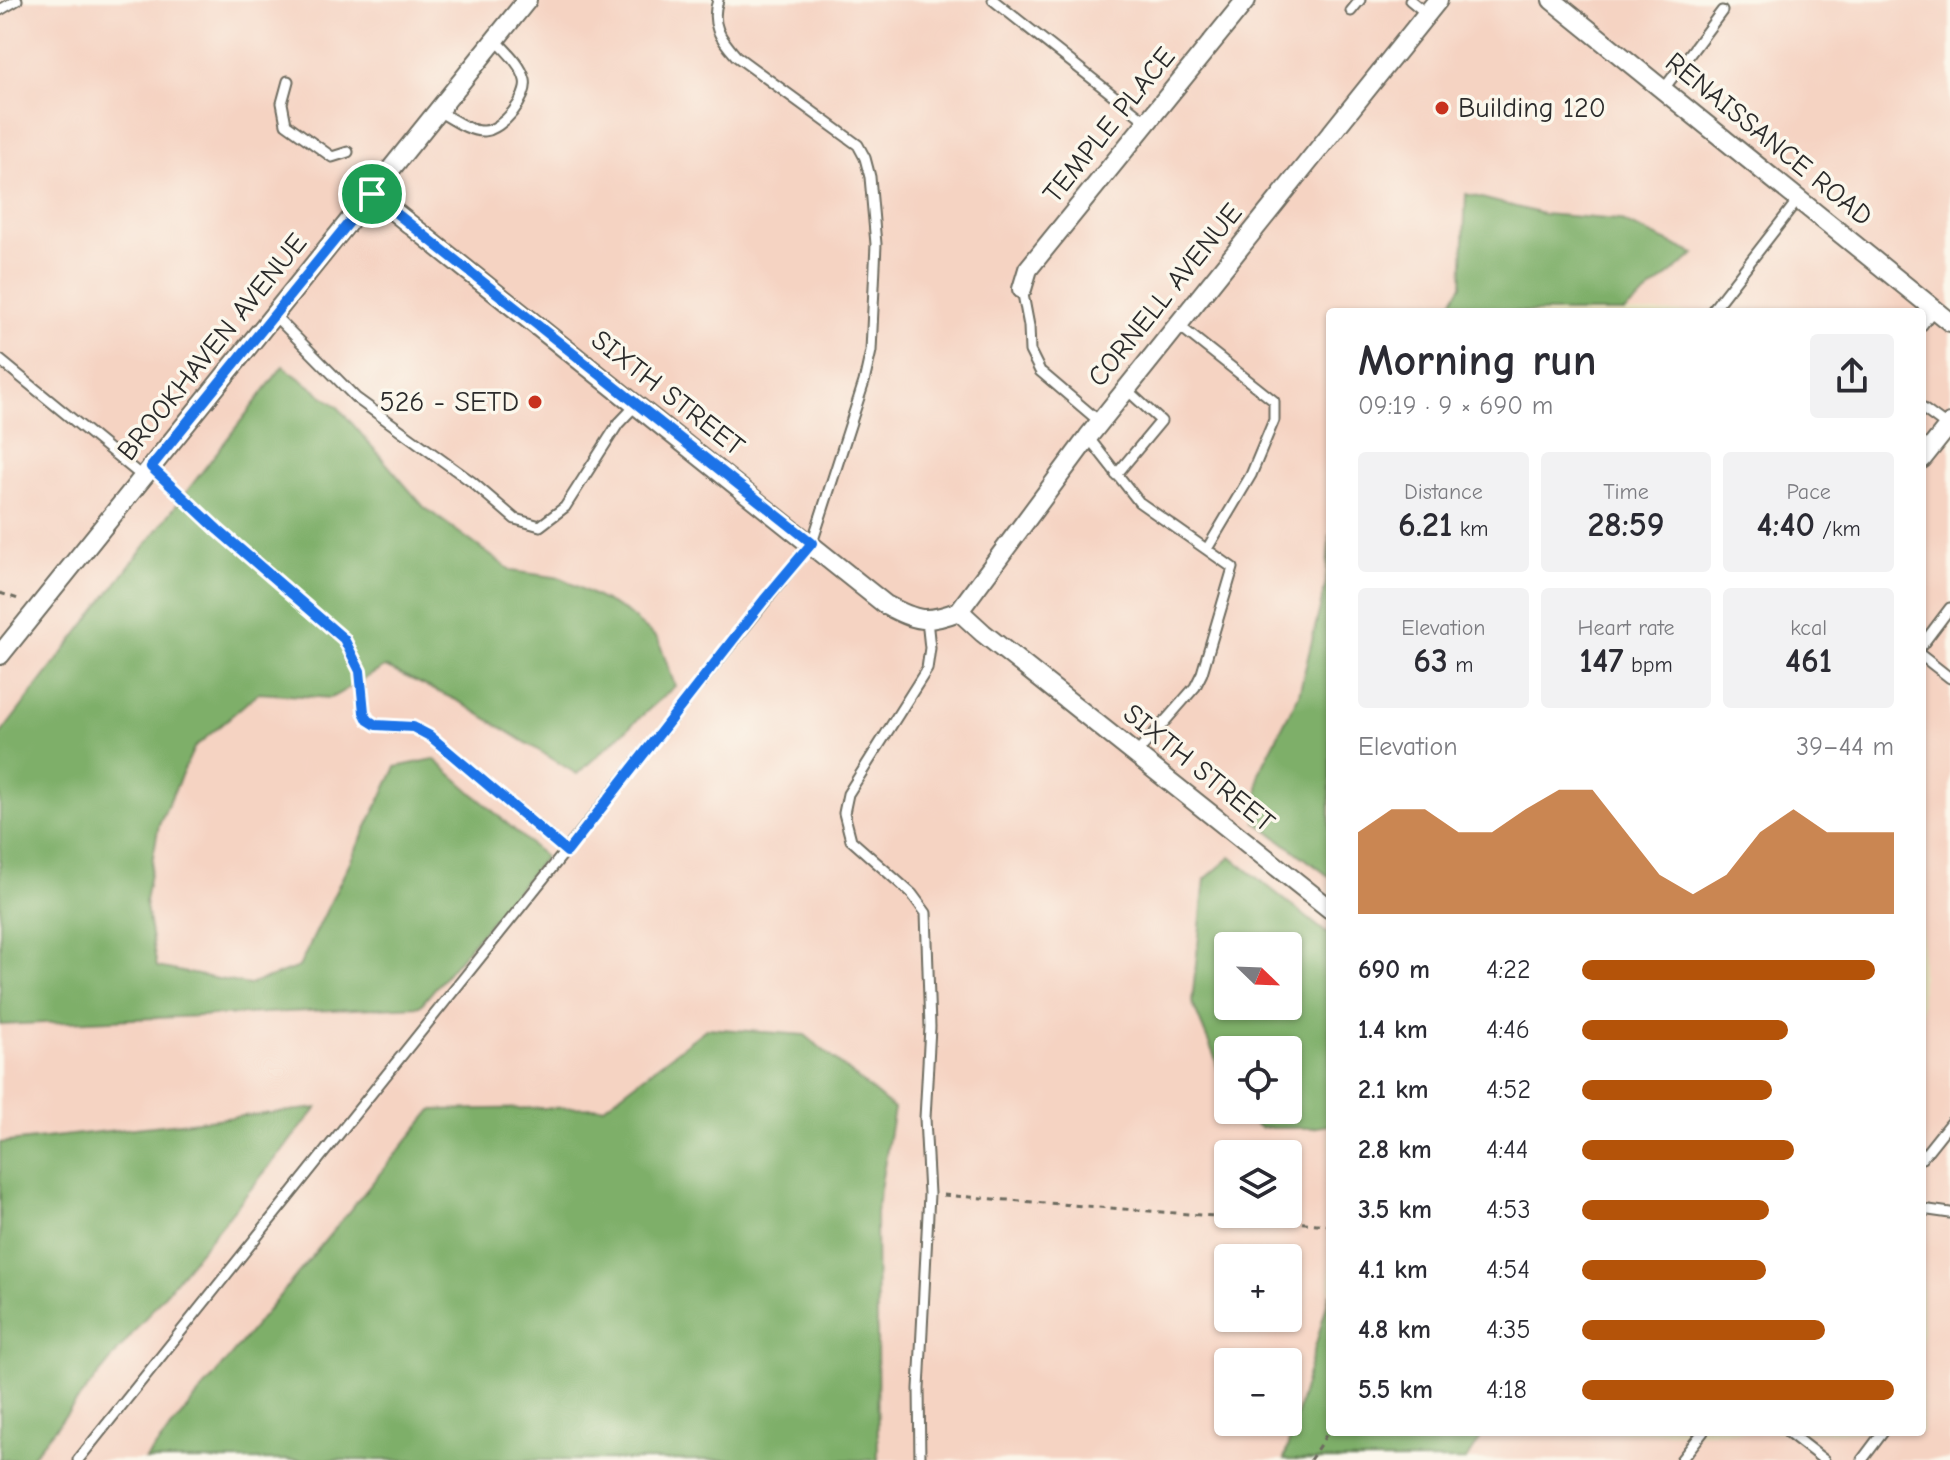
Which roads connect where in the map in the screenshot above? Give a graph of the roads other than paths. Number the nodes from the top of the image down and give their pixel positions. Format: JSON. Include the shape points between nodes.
{"nodes":[{"id":1,"x":17,"y":0,"type":"edge"},
{"id":2,"x":527,"y":0,"type":"edge"},
{"id":3,"x":718,"y":0,"type":"edge"},
{"id":4,"x":993,"y":0,"type":"edge"},
{"id":5,"x":1246,"y":0,"type":"edge"},
{"id":6,"x":1360,"y":0,"type":"edge"},
{"id":7,"x":1410,"y":0,"type":"edge"},
{"id":8,"x":1552,"y":0,"type":"edge"},
{"id":9,"x":1432,"y":7,"type":"edge"},
{"id":10,"x":0,"y":10,"type":"edge"},
{"id":11,"x":1351,"y":11,"type":"dead end"},
{"id":12,"x":1722,"y":11,"type":"dead end"},
{"id":13,"x":495,"y":39,"type":"junction"},
{"id":14,"x":288,"y":81,"type":"dead end"},
{"id":15,"x":1663,"y":90,"type":"junction"},
{"id":16,"x":438,"y":111,"type":"junction"},
{"id":17,"x":1148,"y":122,"type":"junction"},
{"id":18,"x":348,"y":152,"type":"dead end"},
{"id":19,"x":372,"y":194,"type":"junction"},
{"id":20,"x":1798,"y":200,"type":"junction"},
{"id":21,"x":1022,"y":289,"type":"joint"},
{"id":22,"x":1714,"y":308,"type":"edge"},
{"id":23,"x":1934,"y":309,"type":"junction"},
{"id":24,"x":274,"y":315,"type":"junction"},
{"id":25,"x":1926,"y":320,"type":"edge"},
{"id":26,"x":1950,"y":322,"type":"edge"},
{"id":27,"x":1177,"y":324,"type":"junction"},
{"id":28,"x":0,"y":360,"type":"edge"},
{"id":29,"x":1126,"y":389,"type":"junction"},
{"id":30,"x":637,"y":404,"type":"junction"},
{"id":31,"x":1926,"y":411,"type":"edge"},
{"id":32,"x":1100,"y":422,"type":"junction"},
{"id":33,"x":1949,"y":426,"type":"edge"},
{"id":34,"x":1088,"y":437,"type":"junction"},
{"id":35,"x":1926,"y":454,"type":"edge"},
{"id":36,"x":147,"y":472,"type":"junction"},
{"id":37,"x":1116,"y":475,"type":"junction"},
{"id":38,"x":812,"y":543,"type":"junction"},
{"id":39,"x":1207,"y":549,"type":"junction"},
{"id":40,"x":1950,"y":608,"type":"edge"},
{"id":41,"x":959,"y":611,"type":"junction"},
{"id":42,"x":932,"y":620,"type":"junction"},
{"id":43,"x":1926,"y":640,"type":"edge"},
{"id":44,"x":0,"y":655,"type":"edge"},
{"id":45,"x":1926,"y":659,"type":"edge"},
{"id":46,"x":1950,"y":678,"type":"edge"},
{"id":47,"x":1137,"y":753,"type":"junction"},
{"id":48,"x":567,"y":852,"type":"junction"},
{"id":49,"x":1326,"y":906,"type":"edge"},
{"id":50,"x":1950,"y":1123,"type":"edge"},
{"id":51,"x":1926,"y":1153,"type":"edge"},
{"id":52,"x":1926,"y":1210,"type":"edge"},
{"id":53,"x":1950,"y":1213,"type":"edge"},
{"id":54,"x":1700,"y":1436,"type":"edge"},
{"id":55,"x":1793,"y":1436,"type":"edge"},
{"id":56,"x":1880,"y":1436,"type":"edge"},
{"id":57,"x":78,"y":1460,"type":"edge"},
{"id":58,"x":920,"y":1460,"type":"edge"},
{"id":59,"x":1681,"y":1460,"type":"edge"},
{"id":60,"x":1824,"y":1460,"type":"edge"},
{"id":61,"x":1862,"y":1460,"type":"edge"}],
"edges":[{"from":1,"to":10,"type":"lane"},
{"from":2,"to":13,"type":"street","name":"BROOKHAVEN AVENUE"},
{"from":3,"to":38,"type":"lane","via":[[715,26],[722,40],[736,56],[858,145],[870,177],[876,244],[871,351]]},
{"from":4,"to":17,"type":"lane"},
{"from":5,"to":17,"type":"street","name":"TEMPLE PLACE"},
{"from":6,"to":11,"type":"lane"},
{"from":7,"to":9,"type":"lane"},
{"from":8,"to":15,"type":"street","name":"RENAISSANCE ROAD"},
{"from":9,"to":27,"type":"street","name":"CORNELL AVENUE"},
{"from":12,"to":15,"type":"lane"},
{"from":13,"to":16,"type":"street","name":"BROOKHAVEN AVENUE"},
{"from":13,"to":16,"type":"lane","via":[[526,83],[512,111],[494,129],[482,132]]},
{"from":14,"to":18,"type":"lane","via":[[282,103],[286,124],[332,157]]},
{"from":15,"to":20,"type":"street","name":"RENAISSANCE ROAD"},
{"from":16,"to":19,"type":"street","name":"BROOKHAVEN AVENUE"},
{"from":17,"to":21,"type":"street","name":"TEMPLE PLACE","via":[[1028,269]]},
{"from":19,"to":24,"type":"street","name":"BROOKHAVEN AVENUE"},
{"from":19,"to":30,"type":"street","name":"SIXTH STREET"},
{"from":20,"to":22,"type":"lane"},
{"from":20,"to":23,"type":"street","name":"RENAISSANCE ROAD"},
{"from":21,"to":32,"type":"lane","via":[[1030,351],[1040,371]]},
{"from":23,"to":25,"type":"lane"},
{"from":23,"to":26,"type":"street","name":"RENAISSANCE ROAD"},
{"from":24,"to":30,"type":"lane","via":[[356,398],[515,519],[540,526],[565,507],[618,424]]},
{"from":24,"to":36,"type":"street","name":"BROOKHAVEN AVENUE"},
{"from":27,"to":29,"type":"street","name":"CORNELL AVENUE"},
{"from":27,"to":39,"type":"lane","via":[[1274,401],[1274,420],[1251,475]]},
{"from":28,"to":36,"type":"lane"},
{"from":29,"to":32,"type":"street","name":"CORNELL AVENUE"},
{"from":29,"to":37,"type":"lane","via":[[1161,421]]},
{"from":30,"to":38,"type":"street","name":"SIXTH STREET"},
{"from":31,"to":33,"type":"lane"},
{"from":32,"to":34,"type":"street","name":"CORNELL AVENUE"},
{"from":33,"to":35,"type":"street"},
{"from":34,"to":37,"type":"lane"},
{"from":34,"to":41,"type":"street","name":"CORNELL AVENUE"},
{"from":36,"to":44,"type":"street","name":"BROOKHAVEN AVENUE"},
{"from":36,"to":48,"type":"lane","via":[[344,639],[360,671],[368,720],[413,727],[430,736]]},
{"from":37,"to":39,"type":"lane","via":[[1139,502]]},
{"from":38,"to":42,"type":"street","name":"SIXTH STREET","via":[[886,605],[915,619]]},
{"from":38,"to":48,"type":"lane"},
{"from":39,"to":47,"type":"lane","via":[[1233,568],[1202,673]]},
{"from":40,"to":43,"type":"lane"},
{"from":41,"to":42,"type":"street"},
{"from":41,"to":47,"type":"street","name":"SIXTH STREET"},
{"from":42,"to":58,"type":"lane","via":[[927,669],[848,794],[844,813],[851,840],[926,913],[929,1194]]},
{"from":45,"to":46,"type":"lane"},
{"from":47,"to":49,"type":"street","name":"SIXTH STREET"},
{"from":48,"to":57,"type":"lane"},
{"from":50,"to":51,"type":"lane"},
{"from":52,"to":53,"type":"lane"},
{"from":54,"to":59,"type":"lane"},
{"from":55,"to":60,"type":"lane"},
{"from":56,"to":61,"type":"lane"}]}
